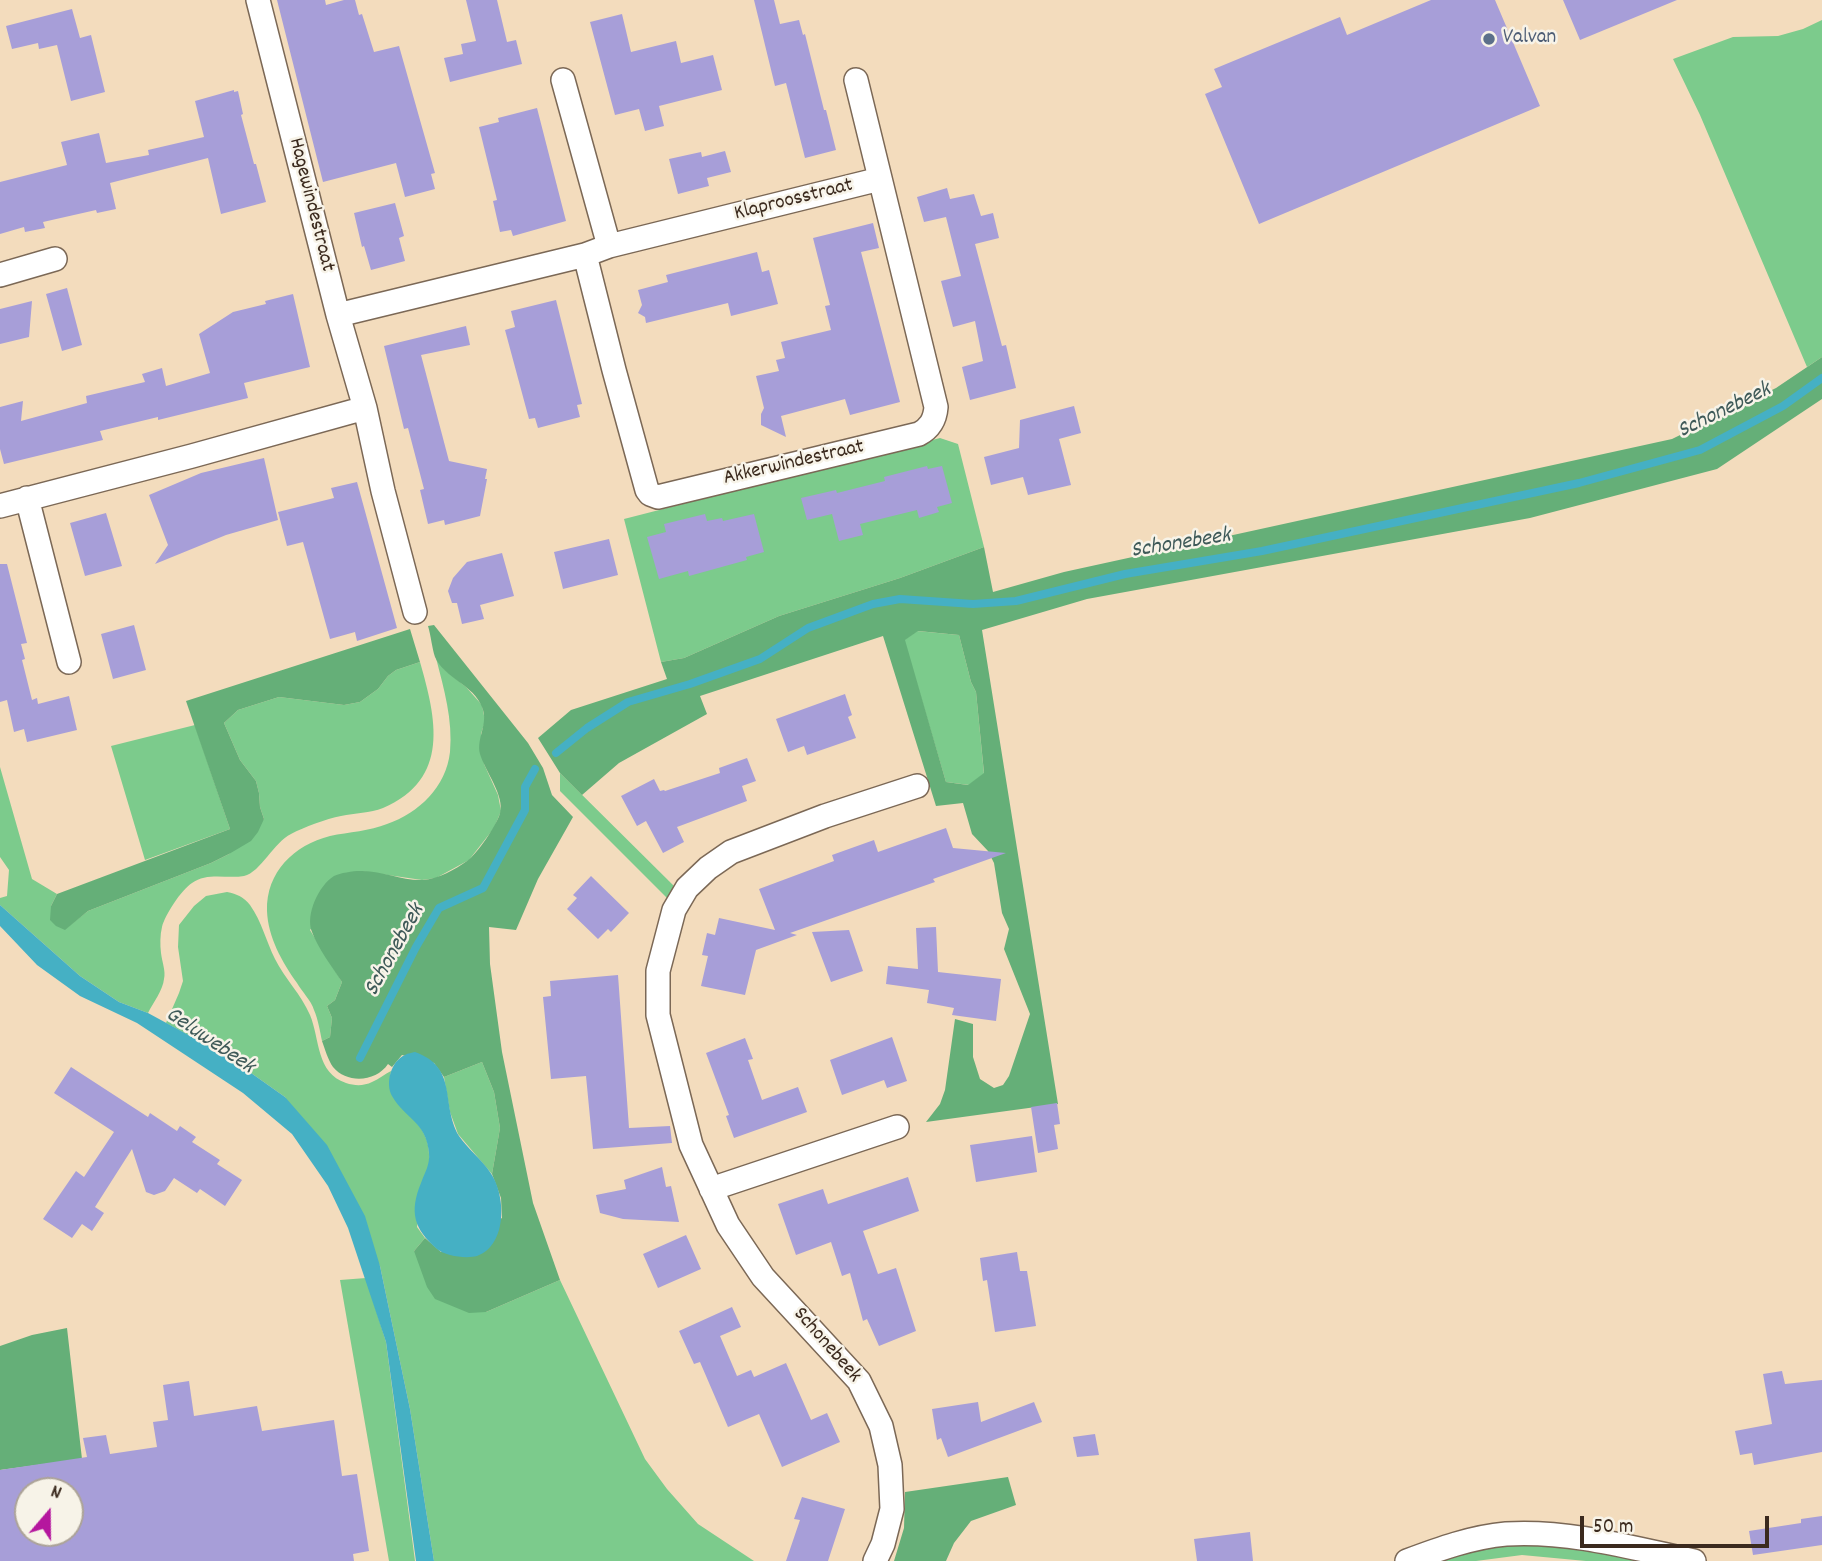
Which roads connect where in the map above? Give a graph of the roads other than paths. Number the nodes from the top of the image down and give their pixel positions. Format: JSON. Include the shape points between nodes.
{"nodes":[{"id":1,"x":258,"y":0,"type":"edge"},
{"id":2,"x":563,"y":80,"type":"dead end"},
{"id":3,"x":856,"y":80,"type":"dead end"},
{"id":4,"x":880,"y":179,"type":"junction"},
{"id":5,"x":609,"y":246,"type":"junction"},
{"id":6,"x":585,"y":255,"type":"junction"},
{"id":7,"x":55,"y":259,"type":"dead end"},
{"id":8,"x":0,"y":275,"type":"edge"},
{"id":9,"x":338,"y":314,"type":"junction"},
{"id":10,"x":365,"y":408,"type":"junction"},
{"id":11,"x":27,"y":498,"type":"junction"},
{"id":12,"x":0,"y":506,"type":"edge"},
{"id":13,"x":415,"y":612,"type":"dead end"},
{"id":14,"x":69,"y":662,"type":"dead end"},
{"id":15,"x":917,"y":786,"type":"dead end"},
{"id":16,"x":897,"y":1127,"type":"dead end"},
{"id":17,"x":711,"y":1189,"type":"junction"},
{"id":18,"x":875,"y":1561,"type":"edge"},
{"id":19,"x":1407,"y":1561,"type":"edge"},
{"id":20,"x":1694,"y":1561,"type":"edge"}],
"edges":[{"from":1,"to":9,"type":"street","name":"Hagewindestraat"},
{"from":2,"to":5,"type":"street"},
{"from":3,"to":4,"type":"street","name":"Klaproosstraat"},
{"from":4,"to":5,"type":"street","name":"Klaproosstraat"},
{"from":4,"to":6,"type":"street","name":"Akkerwindestraat","via":[[936,407],[932,424],[919,434],[658,497],[650,494]]},
{"from":5,"to":6,"type":"street","name":"Klaproosstraat"},
{"from":6,"to":9,"type":"street","name":"Klaproosstraat"},
{"from":7,"to":8,"type":"street"},
{"from":9,"to":10,"type":"street","name":"Hagewindestraat"},
{"from":10,"to":11,"type":"street"},
{"from":10,"to":13,"type":"street","name":"Hagewindestraat"},
{"from":11,"to":12,"type":"street"},
{"from":11,"to":14,"type":"street"},
{"from":15,"to":17,"type":"street","name":"Schonebeek","via":[[731,852],[687,888],[674,910],[658,971],[659,1015],[691,1145]]},
{"from":16,"to":17,"type":"street"},
{"from":17,"to":18,"type":"street","name":"Schonebeek","via":[[729,1226],[763,1276],[859,1381],[881,1426],[891,1465],[892,1509]]},
{"from":19,"to":20,"type":"street","via":[[1473,1539],[1505,1534],[1607,1542]]}]}
